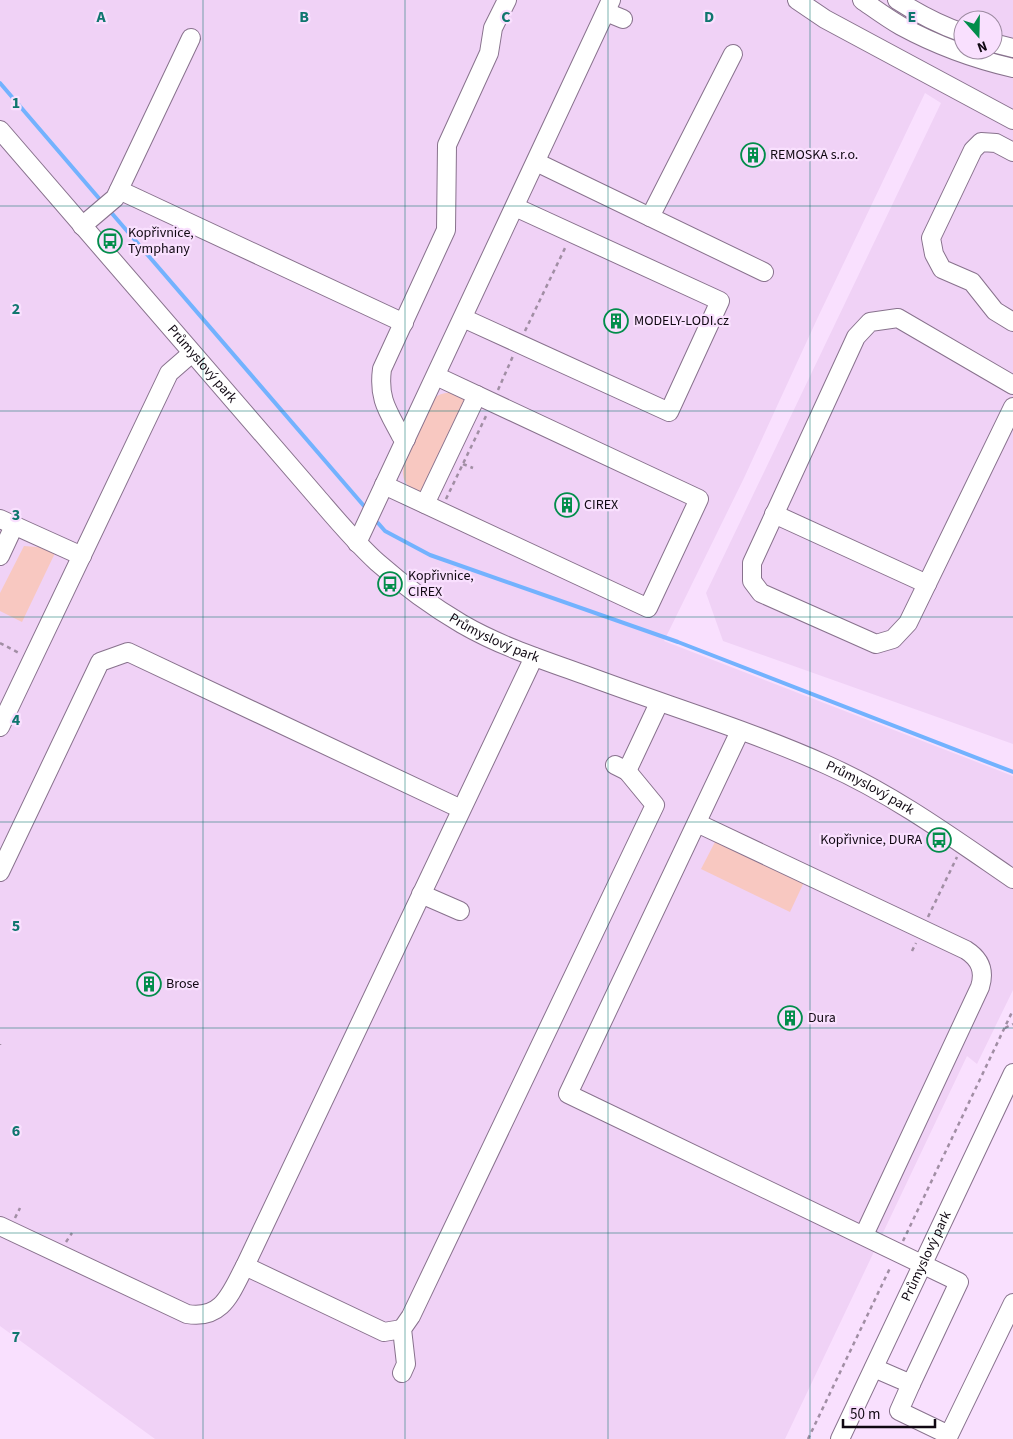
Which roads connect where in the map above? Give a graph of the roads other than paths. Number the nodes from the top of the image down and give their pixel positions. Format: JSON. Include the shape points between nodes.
{"nodes":[{"id":1,"x":506,"y":0,"type":"edge"},
{"id":2,"x":797,"y":0,"type":"edge"},
{"id":3,"x":862,"y":0,"type":"edge"},
{"id":4,"x":904,"y":3,"type":"edge"},
{"id":5,"x":609,"y":6,"type":"edge"},
{"id":6,"x":623,"y":19,"type":"dead end"},
{"id":7,"x":953,"y":29,"type":"edge"},
{"id":8,"x":191,"y":38,"type":"dead end"},
{"id":9,"x":733,"y":54,"type":"dead end"},
{"id":10,"x":1013,"y":68,"type":"edge"},
{"id":11,"x":1013,"y":120,"type":"edge"},
{"id":12,"x":0,"y":130,"type":"edge"},
{"id":13,"x":1013,"y":152,"type":"edge"},
{"id":14,"x":536,"y":162,"type":"junction"},
{"id":15,"x":110,"y":201,"type":"junction"},
{"id":16,"x":515,"y":206,"type":"junction"},
{"id":17,"x":650,"y":217,"type":"junction"},
{"id":18,"x":82,"y":226,"type":"junction"},
{"id":19,"x":764,"y":272,"type":"dead end"},
{"id":20,"x":463,"y":318,"type":"junction"},
{"id":21,"x":404,"y":322,"type":"junction"},
{"id":22,"x":1013,"y":322,"type":"edge"},
{"id":23,"x":192,"y":353,"type":"junction"},
{"id":24,"x":436,"y":376,"type":"junction"},
{"id":25,"x":1013,"y":385,"type":"edge"},
{"id":26,"x":477,"y":395,"type":"junction"},
{"id":27,"x":1013,"y":407,"type":"edge"},
{"id":28,"x":406,"y":439,"type":"junction"},
{"id":29,"x":384,"y":485,"type":"junction"},
{"id":30,"x":426,"y":504,"type":"junction"},
{"id":31,"x":774,"y":514,"type":"junction"},
{"id":32,"x":7,"y":522,"type":"edge"},
{"id":33,"x":358,"y":542,"type":"junction"},
{"id":34,"x":0,"y":556,"type":"edge"},
{"id":35,"x":82,"y":556,"type":"junction"},
{"id":36,"x":927,"y":584,"type":"junction"},
{"id":37,"x":534,"y":657,"type":"junction"},
{"id":38,"x":7,"y":694,"type":"edge"},
{"id":39,"x":659,"y":703,"type":"junction"},
{"id":40,"x":0,"y":727,"type":"edge"},
{"id":41,"x":740,"y":731,"type":"junction"},
{"id":42,"x":462,"y":809,"type":"junction"},
{"id":43,"x":697,"y":823,"type":"junction"},
{"id":44,"x":0,"y":872,"type":"edge"},
{"id":45,"x":1013,"y":879,"type":"edge"},
{"id":46,"x":421,"y":894,"type":"junction"},
{"id":47,"x":460,"y":911,"type":"dead end"},
{"id":48,"x":1013,"y":1073,"type":"edge"},
{"id":49,"x":0,"y":1226,"type":"edge"},
{"id":50,"x":864,"y":1235,"type":"junction"},
{"id":51,"x":924,"y":1264,"type":"junction"},
{"id":52,"x":245,"y":1266,"type":"junction"},
{"id":53,"x":1013,"y":1303,"type":"edge"},
{"id":54,"x":402,"y":1329,"type":"junction"},
{"id":55,"x":874,"y":1368,"type":"junction"},
{"id":56,"x":402,"y":1373,"type":"dead end"},
{"id":57,"x":911,"y":1384,"type":"junction"},
{"id":58,"x":840,"y":1439,"type":"edge"}],
"edges":[{"from":1,"to":21,"type":"street","via":[[493,28],[489,53],[447,145],[446,230]]},
{"from":2,"to":11,"type":"street","via":[[825,19]]},
{"from":3,"to":10,"type":"street","via":[[900,25],[944,47]]},
{"from":4,"to":7,"type":"street"},
{"from":5,"to":6,"type":"street"},
{"from":5,"to":14,"type":"street"},
{"from":8,"to":15,"type":"street"},
{"from":9,"to":17,"type":"street"},
{"from":12,"to":18,"type":"street","name":"Průmyslový park","via":[[43,189]]},
{"from":13,"to":22,"type":"street","via":[[996,143],[981,142],[973,150],[931,238],[934,254],[942,269],[972,282],[995,311]]},
{"from":14,"to":16,"type":"street"},
{"from":14,"to":17,"type":"street"},
{"from":15,"to":18,"type":"street"},
{"from":15,"to":21,"type":"street"},
{"from":16,"to":20,"type":"street"},
{"from":16,"to":20,"type":"street","via":[[720,301],[668,412]]},
{"from":17,"to":19,"type":"street"},
{"from":18,"to":23,"type":"street","name":"Průmyslový park"},
{"from":20,"to":24,"type":"street"},
{"from":21,"to":28,"type":"street","via":[[382,369],[380,384],[385,406],[401,436]]},
{"from":23,"to":33,"type":"street","name":"Průmyslový park"},
{"from":23,"to":35,"type":"street","via":[[170,373]]},
{"from":24,"to":26,"type":"street"},
{"from":24,"to":28,"type":"street"},
{"from":25,"to":31,"type":"street","via":[[898,318],[870,322],[856,337]]},
{"from":26,"to":30,"type":"street"},
{"from":26,"to":30,"type":"street","via":[[699,498],[648,608]]},
{"from":27,"to":36,"type":"street"},
{"from":28,"to":29,"type":"street"},
{"from":29,"to":30,"type":"street"},
{"from":29,"to":33,"type":"street"},
{"from":31,"to":36,"type":"street"},
{"from":31,"to":36,"type":"street","via":[[752,563],[752,581],[762,593],[876,644],[893,639],[908,623]]},
{"from":32,"to":34,"type":"street"},
{"from":32,"to":35,"type":"street"},
{"from":33,"to":37,"type":"street","name":"Průmyslový park","via":[[397,578],[460,623]]},
{"from":35,"to":38,"type":"street"},
{"from":37,"to":39,"type":"street","name":"Průmyslový park"},
{"from":37,"to":42,"type":"street","via":[[508,690]]},
{"from":38,"to":40,"type":"street"},
{"from":39,"to":41,"type":"street","name":"Průmyslový park"},
{"from":39,"to":54,"type":"street","via":[[621,768],[655,805]]},
{"from":41,"to":43,"type":"street"},
{"from":41,"to":45,"type":"street","name":"Průmyslový park","via":[[870,785]]},
{"from":42,"to":44,"type":"street","via":[[128,652],[100,662]]},
{"from":42,"to":46,"type":"street"},
{"from":43,"to":50,"type":"street","via":[[923,929],[972,954],[981,967],[980,988]]},
{"from":43,"to":50,"type":"street","via":[[568,1094]]},
{"from":46,"to":47,"type":"street"},
{"from":46,"to":52,"type":"street"},
{"from":48,"to":51,"type":"street","name":"Průmyslový park"},
{"from":49,"to":52,"type":"street","via":[[187,1314],[198,1316],[220,1308]]},
{"from":50,"to":51,"type":"street"},
{"from":51,"to":55,"type":"street","name":"Průmyslový park"},
{"from":51,"to":57,"type":"street","via":[[959,1282]]},
{"from":52,"to":54,"type":"street","via":[[384,1332]]},
{"from":53,"to":57,"type":"street","via":[[949,1435],[899,1411]]},
{"from":54,"to":56,"type":"street","via":[[406,1364]]},
{"from":55,"to":57,"type":"street"},
{"from":55,"to":58,"type":"street","name":"Průmyslový park"}]}
